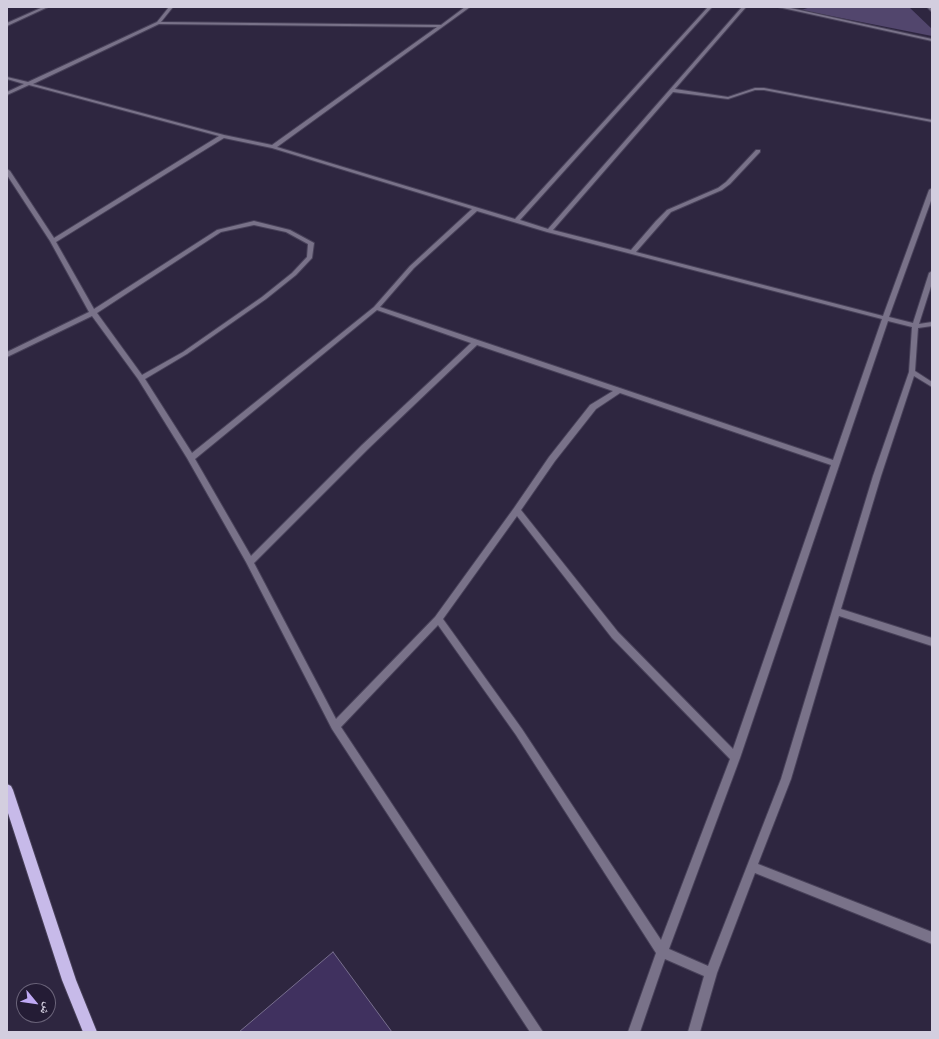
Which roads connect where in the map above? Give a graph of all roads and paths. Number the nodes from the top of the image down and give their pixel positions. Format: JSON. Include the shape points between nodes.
{"nodes":[{"id":1,"x":46,"y":7,"type":"edge"},
{"id":2,"x":171,"y":7,"type":"edge"},
{"id":3,"x":468,"y":7,"type":"edge"},
{"id":4,"x":710,"y":7,"type":"edge"},
{"id":5,"x":744,"y":7,"type":"edge"},
{"id":6,"x":780,"y":7,"type":"edge"},
{"id":7,"x":929,"y":7,"type":"edge"},
{"id":8,"x":932,"y":10,"type":"edge"},
{"id":9,"x":158,"y":23,"type":"junction"},
{"id":10,"x":7,"y":25,"type":"edge"},
{"id":11,"x":441,"y":26,"type":"junction"},
{"id":12,"x":932,"y":40,"type":"edge"},
{"id":13,"x":7,"y":78,"type":"edge"},
{"id":14,"x":28,"y":84,"type":"junction"},
{"id":15,"x":672,"y":90,"type":"junction"},
{"id":16,"x":7,"y":94,"type":"edge"},
{"id":17,"x":932,"y":122,"type":"edge"},
{"id":18,"x":223,"y":136,"type":"junction"},
{"id":19,"x":273,"y":146,"type":"junction"},
{"id":20,"x":758,"y":151,"type":"dead end"},
{"id":21,"x":7,"y":171,"type":"edge"},
{"id":22,"x":932,"y":190,"type":"edge"},
{"id":23,"x":475,"y":210,"type":"junction"},
{"id":24,"x":516,"y":221,"type":"junction"},
{"id":25,"x":549,"y":231,"type":"junction"},
{"id":26,"x":53,"y":241,"type":"junction"},
{"id":27,"x":633,"y":252,"type":"junction"},
{"id":28,"x":932,"y":273,"type":"edge"},
{"id":29,"x":376,"y":308,"type":"junction"},
{"id":30,"x":92,"y":312,"type":"junction"},
{"id":31,"x":887,"y":317,"type":"junction"},
{"id":32,"x":932,"y":324,"type":"edge"},
{"id":33,"x":915,"y":326,"type":"junction"},
{"id":34,"x":476,"y":342,"type":"junction"},
{"id":35,"x":7,"y":355,"type":"edge"},
{"id":36,"x":912,"y":372,"type":"junction"},
{"id":37,"x":141,"y":378,"type":"junction"},
{"id":38,"x":932,"y":385,"type":"edge"},
{"id":39,"x":620,"y":390,"type":"junction"},
{"id":40,"x":191,"y":458,"type":"junction"},
{"id":41,"x":836,"y":464,"type":"junction"},
{"id":42,"x":518,"y":510,"type":"junction"},
{"id":43,"x":250,"y":562,"type":"junction"},
{"id":44,"x":836,"y":612,"type":"junction"},
{"id":45,"x":438,"y":619,"type":"junction"},
{"id":46,"x":932,"y":642,"type":"edge"},
{"id":47,"x":334,"y":726,"type":"junction"},
{"id":48,"x":735,"y":758,"type":"junction"},
{"id":49,"x":7,"y":790,"type":"edge"},
{"id":50,"x":753,"y":867,"type":"junction"},
{"id":51,"x":932,"y":938,"type":"edge"},
{"id":52,"x":662,"y":952,"type":"junction"},
{"id":53,"x":711,"y":973,"type":"junction"},
{"id":54,"x":90,"y":1032,"type":"edge"},
{"id":55,"x":537,"y":1032,"type":"edge"},
{"id":56,"x":634,"y":1032,"type":"edge"},
{"id":57,"x":694,"y":1032,"type":"edge"}],
"edges":[{"from":1,"to":10,"type":"street"},
{"from":2,"to":9,"type":"street"},
{"from":3,"to":11,"type":"street"},
{"from":4,"to":24,"type":"street"},
{"from":5,"to":15,"type":"street"},
{"from":6,"to":12,"type":"street"},
{"from":7,"to":8,"type":"street"},
{"from":9,"to":11,"type":"street"},
{"from":9,"to":14,"type":"street"},
{"from":11,"to":19,"type":"street"},
{"from":13,"to":14,"type":"street"},
{"from":14,"to":16,"type":"street"},
{"from":14,"to":18,"type":"street"},
{"from":15,"to":17,"type":"street","via":[[728,98],[764,89]]},
{"from":15,"to":25,"type":"street"},
{"from":18,"to":19,"type":"street"},
{"from":18,"to":26,"type":"street"},
{"from":19,"to":23,"type":"street"},
{"from":20,"to":27,"type":"street","via":[[720,189],[670,211]]},
{"from":21,"to":26,"type":"street"},
{"from":22,"to":31,"type":"street"},
{"from":23,"to":24,"type":"street"},
{"from":23,"to":29,"type":"street","via":[[412,267]]},
{"from":24,"to":25,"type":"street"},
{"from":25,"to":27,"type":"street"},
{"from":26,"to":30,"type":"street"},
{"from":27,"to":31,"type":"street"},
{"from":28,"to":33,"type":"street"},
{"from":29,"to":34,"type":"street"},
{"from":29,"to":40,"type":"street"},
{"from":30,"to":35,"type":"street"},
{"from":30,"to":37,"type":"street"},
{"from":30,"to":37,"type":"street","via":[[219,231],[254,223],[288,231],[311,243],[310,257],[294,274],[264,298],[185,352]]},
{"from":31,"to":33,"type":"street"},
{"from":31,"to":41,"type":"street"},
{"from":32,"to":33,"type":"street"},
{"from":33,"to":36,"type":"street"},
{"from":34,"to":39,"type":"street"},
{"from":34,"to":43,"type":"street","via":[[365,447]]},
{"from":36,"to":38,"type":"street"},
{"from":36,"to":44,"type":"street"},
{"from":37,"to":40,"type":"street"},
{"from":39,"to":41,"type":"street"},
{"from":39,"to":42,"type":"street","via":[[593,407],[552,459]]},
{"from":40,"to":43,"type":"street"},
{"from":41,"to":48,"type":"street"},
{"from":42,"to":45,"type":"street"},
{"from":42,"to":48,"type":"street","via":[[615,635]]},
{"from":43,"to":47,"type":"street"},
{"from":44,"to":46,"type":"street"},
{"from":44,"to":50,"type":"street","via":[[786,779]]},
{"from":45,"to":47,"type":"street"},
{"from":45,"to":52,"type":"street","via":[[519,732]]},
{"from":47,"to":55,"type":"street"},
{"from":48,"to":52,"type":"street"},
{"from":49,"to":54,"type":"main road","via":[[69,980]]},
{"from":50,"to":51,"type":"street"},
{"from":50,"to":53,"type":"street"},
{"from":52,"to":53,"type":"street"},
{"from":52,"to":56,"type":"street"},
{"from":53,"to":57,"type":"street"}]}
